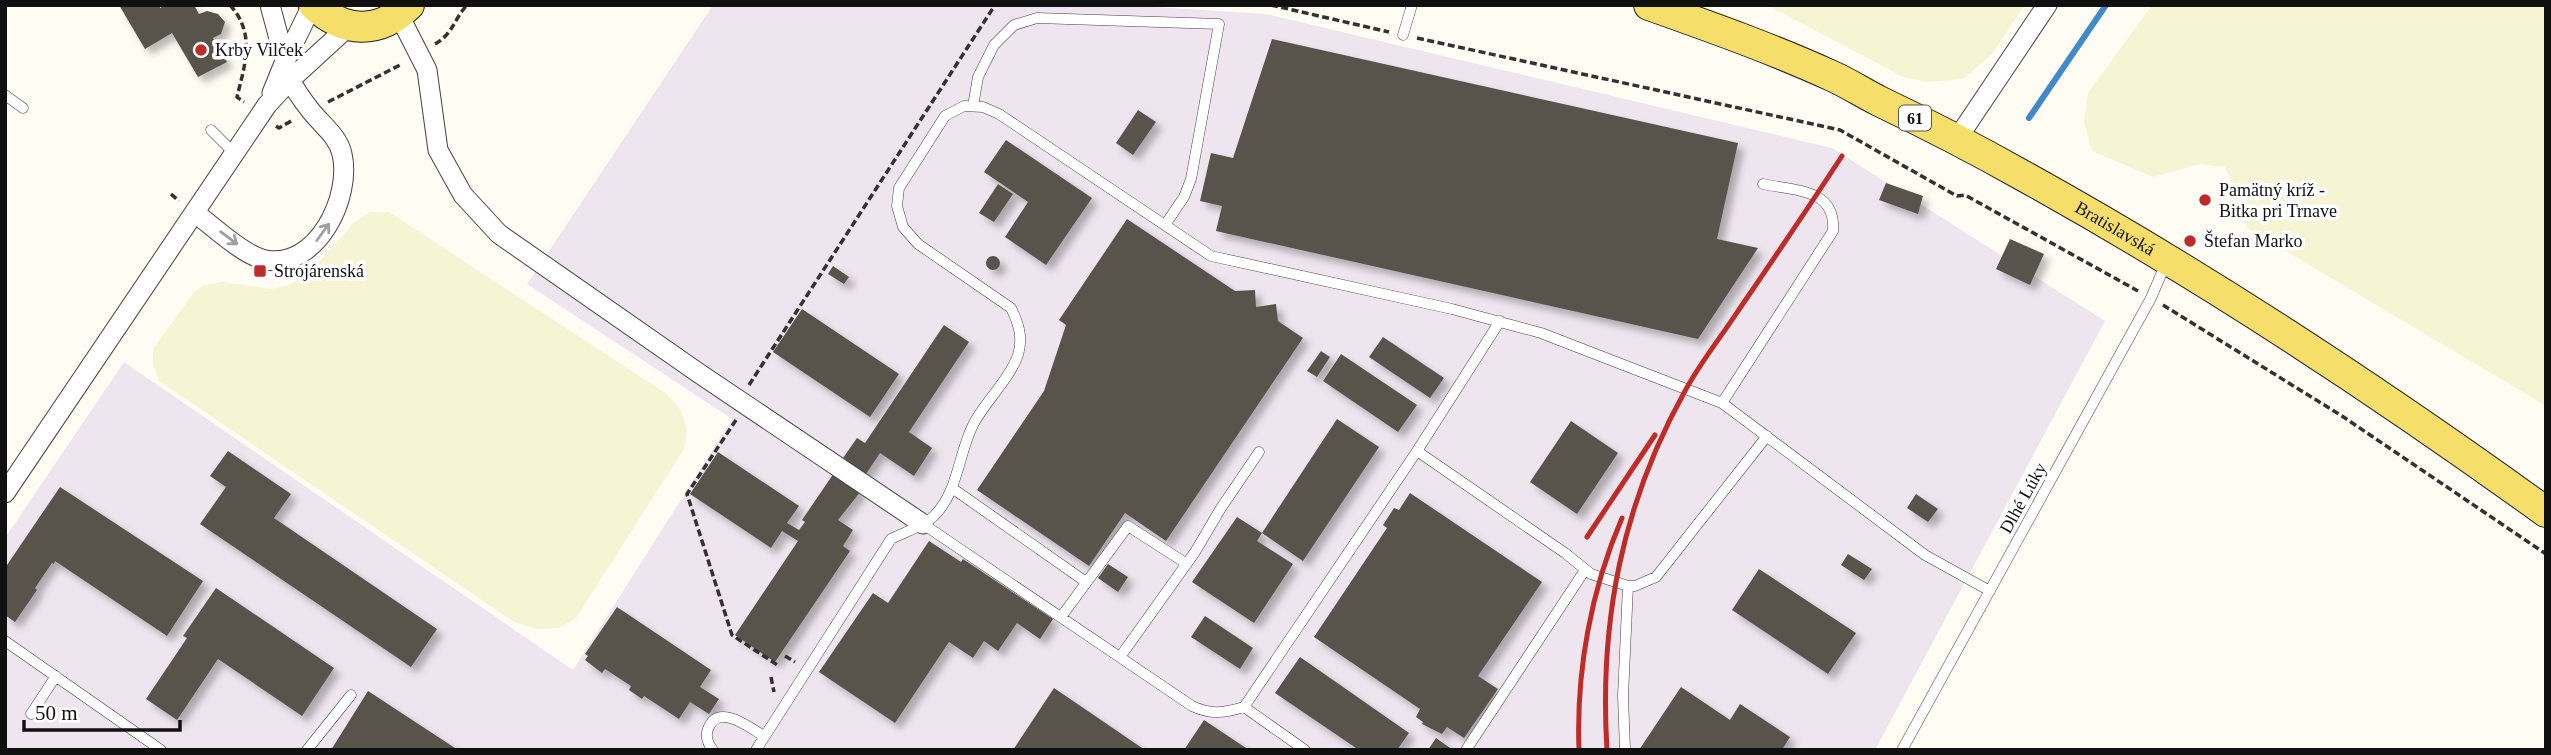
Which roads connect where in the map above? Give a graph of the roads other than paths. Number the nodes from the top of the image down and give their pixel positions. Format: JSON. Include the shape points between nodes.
{"nodes":[{"id":1,"x":270,"y":5,"type":"edge"},
{"id":2,"x":313,"y":5,"type":"edge"},
{"id":3,"x":1412,"y":5,"type":"edge"},
{"id":4,"x":1650,"y":5,"type":"edge"},
{"id":5,"x":2047,"y":5,"type":"edge"},
{"id":6,"x":404,"y":10,"type":"edge"},
{"id":7,"x":349,"y":26,"type":"junction"},
{"id":8,"x":1403,"y":35,"type":"road end"},
{"id":9,"x":285,"y":61,"type":"junction"},
{"id":10,"x":283,"y":82,"type":"junction"},
{"id":11,"x":5,"y":96,"type":"edge"},
{"id":12,"x":973,"y":106,"type":"junction"},
{"id":13,"x":23,"y":108,"type":"dead end"},
{"id":14,"x":211,"y":130,"type":"dead end"},
{"id":15,"x":1957,"y":139,"type":"junction"},
{"id":16,"x":234,"y":153,"type":"junction"},
{"id":17,"x":1763,"y":184,"type":"dead end"},
{"id":18,"x":195,"y":213,"type":"junction"},
{"id":19,"x":1165,"y":225,"type":"junction"},
{"id":20,"x":2168,"y":259,"type":"junction"},
{"id":21,"x":1500,"y":321,"type":"junction"},
{"id":22,"x":1723,"y":403,"type":"junction"},
{"id":23,"x":1767,"y":436,"type":"junction"},
{"id":24,"x":1417,"y":451,"type":"junction"},
{"id":25,"x":1259,"y":452,"type":"dead end"},
{"id":26,"x":952,"y":488,"type":"junction"},
{"id":27,"x":5,"y":493,"type":"edge"},
{"id":28,"x":2546,"y":512,"type":"edge"},
{"id":29,"x":923,"y":524,"type":"junction"},
{"id":30,"x":1187,"y":564,"type":"junction"},
{"id":31,"x":1585,"y":570,"type":"junction"},
{"id":32,"x":1086,"y":582,"type":"junction"},
{"id":33,"x":1628,"y":586,"type":"junction"},
{"id":34,"x":1990,"y":591,"type":"junction"},
{"id":35,"x":1061,"y":617,"type":"junction"},
{"id":36,"x":5,"y":641,"type":"edge"},
{"id":37,"x":1120,"y":657,"type":"junction"},
{"id":38,"x":56,"y":676,"type":"junction"},
{"id":39,"x":351,"y":695,"type":"dead end"},
{"id":40,"x":1244,"y":707,"type":"junction"},
{"id":41,"x":31,"y":714,"type":"dead end"},
{"id":42,"x":764,"y":736,"type":"junction"},
{"id":43,"x":161,"y":750,"type":"edge"},
{"id":44,"x":307,"y":750,"type":"edge"},
{"id":45,"x":713,"y":750,"type":"edge"},
{"id":46,"x":756,"y":750,"type":"edge"},
{"id":47,"x":1305,"y":750,"type":"edge"},
{"id":48,"x":1466,"y":750,"type":"edge"},
{"id":49,"x":1625,"y":750,"type":"edge"},
{"id":50,"x":1902,"y":750,"type":"edge"}],
"edges":[{"from":1,"to":9,"type":"street"},
{"from":2,"to":7,"type":"main road"},
{"from":2,"to":9,"type":"street"},
{"from":3,"to":8,"type":"lane"},
{"from":4,"to":15,"type":"main road","name":"Bratislavská","number":"61","via":[[1835,77]]},
{"from":5,"to":15,"type":"street"},
{"from":6,"to":7,"type":"main road","via":[[374,26]]},
{"from":6,"to":29,"type":"street","via":[[427,70],[438,149],[463,195],[499,234]]},
{"from":7,"to":10,"type":"street"},
{"from":9,"to":10,"type":"street"},
{"from":10,"to":16,"type":"street","via":[[268,113]]},
{"from":18,"to":10,"type":"street","one_way":true,"via":[[264,260],[296,255],[329,225],[343,182],[342,153],[331,132]]},
{"from":11,"to":13,"type":"lane"},
{"from":12,"to":19,"type":"lane","via":[[999,114]]},
{"from":12,"to":19,"type":"lane","via":[[983,66],[994,45],[1014,25],[1037,18],[1219,24],[1191,179]]},
{"from":12,"to":26,"type":"lane","via":[[945,116],[899,188],[897,206],[903,227],[918,244],[1011,308],[1018,322],[1021,341],[1017,358],[974,422]]},
{"from":14,"to":16,"type":"lane"},
{"from":15,"to":20,"type":"main road","name":"Bratislavská","number":"61"},
{"from":16,"to":18,"type":"street"},
{"from":17,"to":22,"type":"lane","via":[[1816,195],[1834,216],[1833,230]]},
{"from":18,"to":27,"type":"street"},
{"from":19,"to":21,"type":"lane","via":[[1211,256]]},
{"from":20,"to":28,"type":"main road","name":"Bratislavská","number":"61"},
{"from":20,"to":34,"type":"lane","name":"Dlhé Lúky"},
{"from":21,"to":22,"type":"lane"},
{"from":21,"to":24,"type":"lane"},
{"from":22,"to":23,"type":"lane"},
{"from":23,"to":33,"type":"lane","via":[[1656,577]]},
{"from":23,"to":34,"type":"lane","via":[[1925,555]]},
{"from":24,"to":31,"type":"lane"},
{"from":24,"to":40,"type":"lane"},
{"from":25,"to":30,"type":"lane"},
{"from":26,"to":29,"type":"lane"},
{"from":26,"to":32,"type":"lane"},
{"from":29,"to":35,"type":"lane"},
{"from":29,"to":42,"type":"lane","via":[[891,539]]},
{"from":30,"to":32,"type":"lane","via":[[1128,526]]},
{"from":30,"to":37,"type":"lane"},
{"from":31,"to":33,"type":"lane"},
{"from":31,"to":48,"type":"lane"},
{"from":32,"to":35,"type":"lane"},
{"from":33,"to":49,"type":"lane"},
{"from":34,"to":50,"type":"lane","name":"Dlhé Lúky"},
{"from":35,"to":37,"type":"lane"},
{"from":36,"to":38,"type":"lane"},
{"from":37,"to":40,"type":"lane","via":[[1205,712]]},
{"from":38,"to":41,"type":"lane"},
{"from":38,"to":43,"type":"lane"},
{"from":39,"to":44,"type":"lane"},
{"from":40,"to":47,"type":"lane"},
{"from":42,"to":45,"type":"lane","via":[[736,719],[722,717],[712,721],[706,732]]},
{"from":42,"to":46,"type":"lane"}]}
